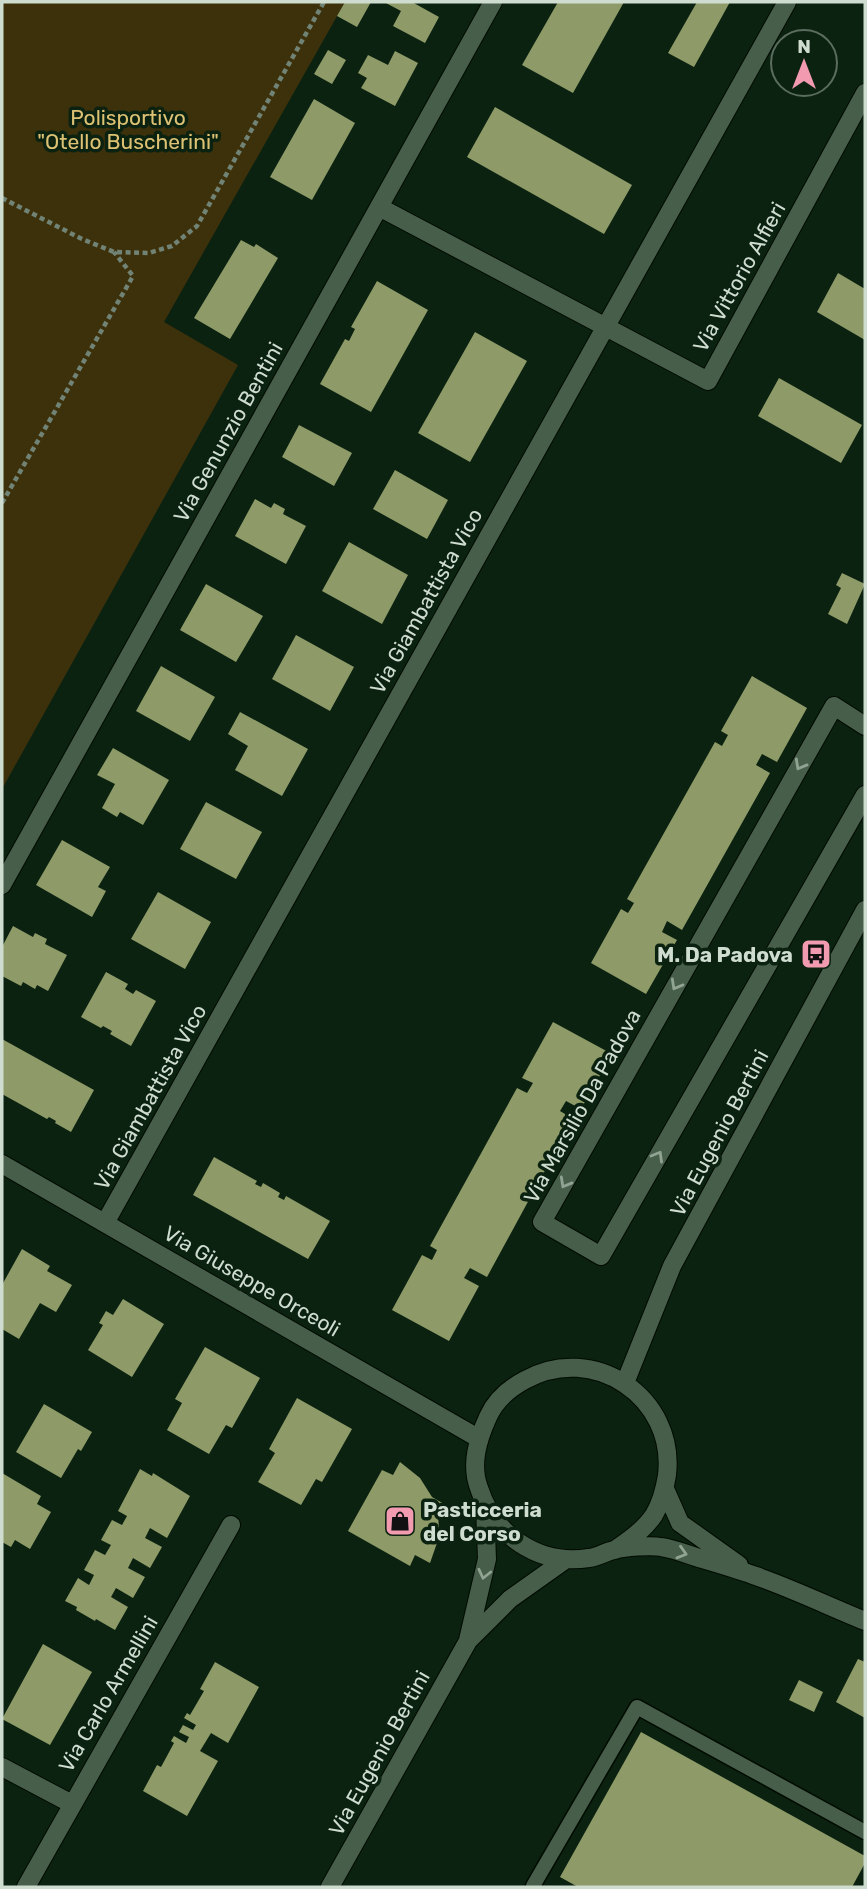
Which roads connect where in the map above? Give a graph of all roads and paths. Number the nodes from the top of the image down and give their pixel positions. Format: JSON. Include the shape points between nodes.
{"nodes":[{"id":1,"x":324,"y":2,"type":"edge"},
{"id":2,"x":493,"y":2,"type":"edge"},
{"id":3,"x":787,"y":2,"type":"edge"},
{"id":4,"x":865,"y":93,"type":"edge"},
{"id":5,"x":2,"y":198,"type":"edge"},
{"id":6,"x":379,"y":207,"type":"junction"},
{"id":7,"x":114,"y":252,"type":"junction"},
{"id":8,"x":606,"y":327,"type":"junction"},
{"id":9,"x":2,"y":503,"type":"edge"},
{"id":10,"x":865,"y":726,"type":"edge"},
{"id":11,"x":865,"y":795,"type":"edge"},
{"id":12,"x":2,"y":885,"type":"edge"},
{"id":13,"x":865,"y":910,"type":"edge"},
{"id":14,"x":2,"y":1164,"type":"edge"},
{"id":15,"x":105,"y":1223,"type":"junction"},
{"id":16,"x":625,"y":1383,"type":"junction"},
{"id":17,"x":478,"y":1437,"type":"junction"},
{"id":18,"x":665,"y":1489,"type":"junction"},
{"id":19,"x":485,"y":1506,"type":"junction"},
{"id":20,"x":231,"y":1525,"type":"dead end"},
{"id":21,"x":615,"y":1550,"type":"junction"},
{"id":22,"x":565,"y":1560,"type":"junction"},
{"id":23,"x":753,"y":1575,"type":"junction"},
{"id":24,"x":865,"y":1621,"type":"edge"},
{"id":25,"x":468,"y":1641,"type":"junction"},
{"id":26,"x":2,"y":1767,"type":"edge"},
{"id":27,"x":72,"y":1804,"type":"junction"},
{"id":28,"x":865,"y":1832,"type":"edge"},
{"id":29,"x":26,"y":1887,"type":"edge"},
{"id":30,"x":330,"y":1887,"type":"edge"},
{"id":31,"x":535,"y":1887,"type":"edge"}],
"edges":[{"from":1,"to":7,"type":"path","via":[[197,226],[172,246],[149,253]]},
{"from":2,"to":6,"type":"street","name":"Via Genunzio Bentini"},
{"from":3,"to":8,"type":"street","name":"Via Giambattista Vico"},
{"from":4,"to":8,"type":"street","name":"Via Vittorio Alfieri","via":[[708,381]]},
{"from":5,"to":7,"type":"path"},
{"from":6,"to":8,"type":"street"},
{"from":6,"to":12,"type":"street","name":"Via Genunzio Bentini"},
{"from":7,"to":9,"type":"path","via":[[133,276]]},
{"from":8,"to":15,"type":"street","name":"Via Giambattista Vico"},
{"from":10,"to":11,"type":"street","name":"Via Marsilio Da Padova","one_way":true,"via":[[834,706],[542,1222],[601,1256]]},
{"from":13,"to":16,"type":"street","name":"Via Eugenio Bertini","via":[[672,1266]]},
{"from":14,"to":15,"type":"street","name":"Via Giuseppe Orceoli"},
{"from":15,"to":17,"type":"street","name":"Via Giuseppe Orceoli"},
{"from":16,"to":17,"type":"street","via":[[598,1370],[568,1367],[538,1373],[511,1388],[491,1410]]},
{"from":16,"to":18,"type":"street","via":[[648,1403],[662,1430],[668,1460]]},
{"from":17,"to":19,"type":"street","via":[[477,1484]]},
{"from":18,"to":21,"type":"street","via":[[654,1514],[637,1535]]},
{"from":18,"to":23,"type":"street","via":[[680,1523]]},
{"from":19,"to":22,"type":"street","via":[[505,1533],[533,1552]]},
{"from":19,"to":25,"type":"street","one_way":true,"via":[[487,1559]]},
{"from":20,"to":27,"type":"street","name":"Via Carlo Armellini"},
{"from":21,"to":22,"type":"street"},
{"from":21,"to":23,"type":"street","one_way":true,"via":[[659,1546]]},
{"from":22,"to":25,"type":"street","via":[[510,1599]]},
{"from":23,"to":24,"type":"street"},
{"from":25,"to":30,"type":"street","name":"Via Eugenio Bertini"},
{"from":26,"to":27,"type":"street"},
{"from":27,"to":29,"type":"street","name":"Via Carlo Armellini"},
{"from":28,"to":31,"type":"lane","via":[[637,1707]]}]}
